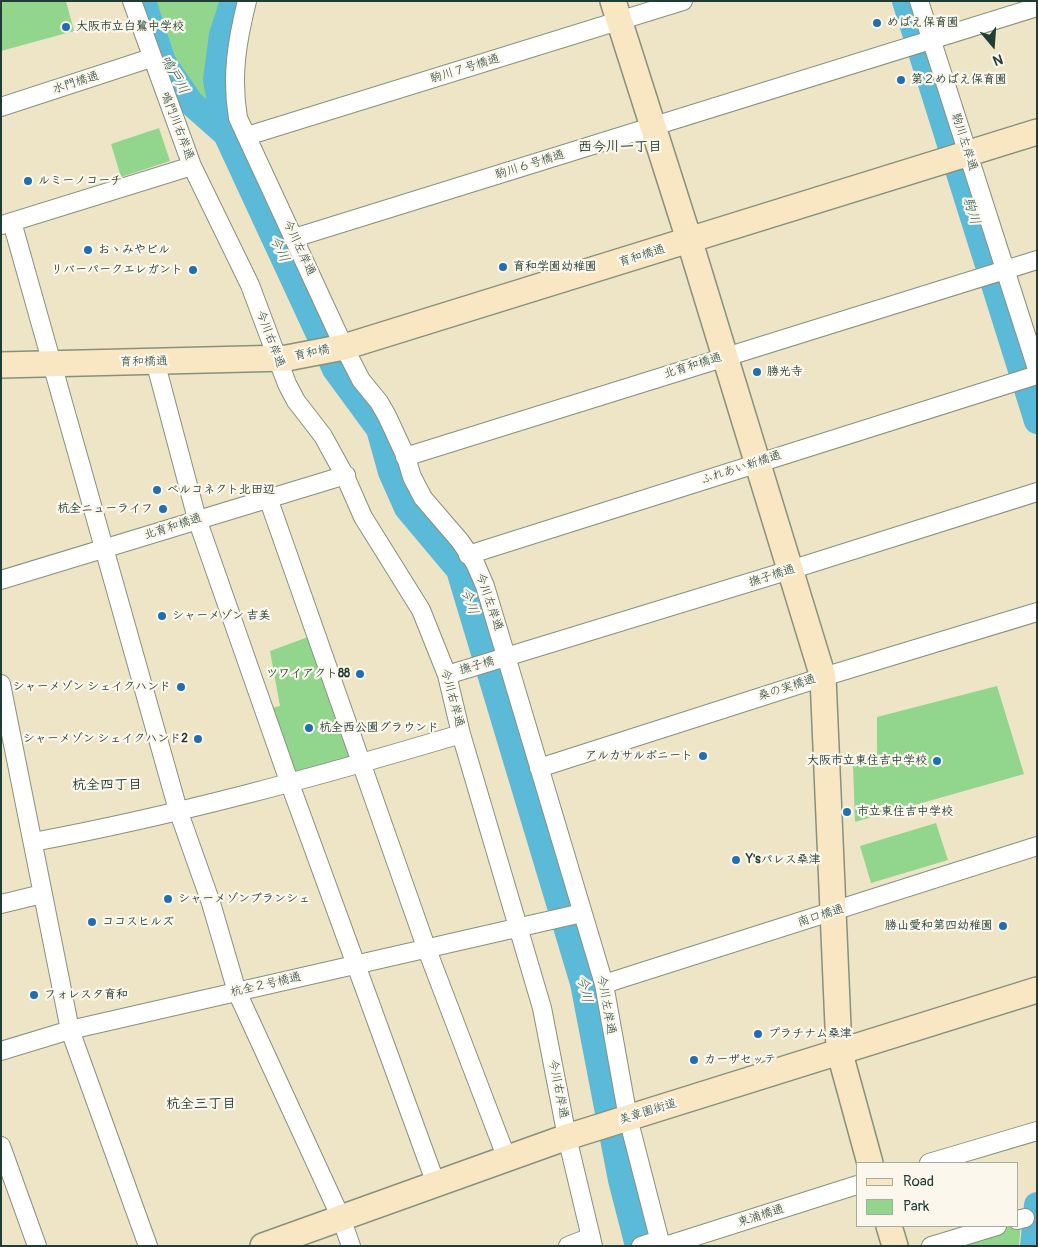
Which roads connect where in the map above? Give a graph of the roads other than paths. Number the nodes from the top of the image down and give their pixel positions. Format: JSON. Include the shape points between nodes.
{"nodes":[{"id":1,"x":132,"y":1,"type":"edge"},
{"id":2,"x":247,"y":1,"type":"edge"},
{"id":3,"x":683,"y":1,"type":"edge"},
{"id":4,"x":919,"y":1,"type":"edge"},
{"id":5,"x":1037,"y":7,"type":"edge"},
{"id":6,"x":616,"y":11,"type":"edge"},
{"id":7,"x":929,"y":41,"type":"junction"},
{"id":8,"x":151,"y":58,"type":"junction"},
{"id":9,"x":1,"y":107,"type":"edge"},
{"id":10,"x":652,"y":127,"type":"junction"},
{"id":11,"x":1037,"y":132,"type":"edge"},
{"id":12,"x":247,"y":136,"type":"junction"},
{"id":13,"x":959,"y":157,"type":"junction"},
{"id":14,"x":192,"y":166,"type":"junction"},
{"id":15,"x":6,"y":223,"type":"edge"},
{"id":16,"x":294,"y":238,"type":"junction"},
{"id":17,"x":690,"y":241,"type":"junction"},
{"id":18,"x":1037,"y":260,"type":"edge"},
{"id":19,"x":1002,"y":270,"type":"junction"},
{"id":20,"x":341,"y":347,"type":"junction"},
{"id":21,"x":725,"y":356,"type":"junction"},
{"id":22,"x":282,"y":358,"type":"junction"},
{"id":23,"x":155,"y":361,"type":"junction"},
{"id":24,"x":53,"y":364,"type":"junction"},
{"id":25,"x":1,"y":365,"type":"edge"},
{"id":26,"x":1036,"y":373,"type":"edge"},
{"id":27,"x":406,"y":457,"type":"junction"},
{"id":28,"x":757,"y":463,"type":"junction"},
{"id":29,"x":345,"y":476,"type":"junction"},
{"id":30,"x":1037,"y":492,"type":"edge"},
{"id":31,"x":268,"y":498,"type":"junction"},
{"id":32,"x":197,"y":519,"type":"junction"},
{"id":33,"x":103,"y":550,"type":"junction"},
{"id":34,"x":468,"y":555,"type":"junction"},
{"id":35,"x":790,"y":570,"type":"junction"},
{"id":36,"x":1,"y":580,"type":"edge"},
{"id":37,"x":1037,"y":612,"type":"edge"},
{"id":38,"x":507,"y":657,"type":"junction"},
{"id":39,"x":447,"y":675,"type":"junction"},
{"id":40,"x":823,"y":677,"type":"junction"},
{"id":41,"x":2,"y":689,"type":"edge"},
{"id":42,"x":461,"y":734,"type":"junction"},
{"id":43,"x":363,"y":763,"type":"junction"},
{"id":44,"x":539,"y":768,"type":"junction"},
{"id":45,"x":290,"y":784,"type":"junction"},
{"id":46,"x":178,"y":810,"type":"junction"},
{"id":47,"x":33,"y":842,"type":"junction"},
{"id":48,"x":1037,"y":846,"type":"edge"},
{"id":49,"x":42,"y":894,"type":"junction"},
{"id":50,"x":1,"y":904,"type":"edge"},
{"id":51,"x":833,"y":912,"type":"junction"},
{"id":52,"x":576,"y":914,"type":"junction"},
{"id":53,"x":526,"y":926,"type":"junction"},
{"id":54,"x":426,"y":947,"type":"junction"},
{"id":55,"x":355,"y":964,"type":"junction"},
{"id":56,"x":604,"y":984,"type":"junction"},
{"id":57,"x":1037,"y":990,"type":"edge"},
{"id":58,"x":237,"y":992,"type":"junction"},
{"id":59,"x":70,"y":1030,"type":"junction"},
{"id":60,"x":840,"y":1050,"type":"junction"},
{"id":61,"x":1,"y":1051,"type":"edge"},
{"id":62,"x":625,"y":1119,"type":"junction"},
{"id":63,"x":1037,"y":1130,"type":"edge"},
{"id":64,"x":572,"y":1136,"type":"junction"},
{"id":65,"x":1,"y":1146,"type":"edge"},
{"id":66,"x":507,"y":1159,"type":"junction"},
{"id":67,"x":870,"y":1162,"type":"edge"},
{"id":68,"x":932,"y":1162,"type":"edge"},
{"id":69,"x":436,"y":1184,"type":"junction"},
{"id":70,"x":856,"y":1185,"type":"edge"},
{"id":71,"x":341,"y":1218,"type":"junction"},
{"id":72,"x":889,"y":1227,"type":"edge"},
{"id":73,"x":994,"y":1227,"type":"edge"},
{"id":74,"x":592,"y":1242,"type":"edge"},
{"id":75,"x":662,"y":1244,"type":"edge"},
{"id":76,"x":37,"y":1246,"type":"edge"},
{"id":77,"x":148,"y":1246,"type":"edge"},
{"id":78,"x":263,"y":1246,"type":"edge"},
{"id":79,"x":351,"y":1246,"type":"edge"},
{"id":80,"x":568,"y":1246,"type":"edge"},
{"id":81,"x":641,"y":1246,"type":"edge"},
{"id":82,"x":895,"y":1246,"type":"edge"},
{"id":83,"x":931,"y":1246,"type":"edge"}],
"edges":[{"from":1,"to":8,"type":"street","name":"鳴門川右岸通"},
{"from":2,"to":12,"type":"street","name":"今川左岸通","via":[[236,46],[235,98],[238,118]]},
{"from":3,"to":6,"type":"street","name":"駒川７号橋通"},
{"from":4,"to":7,"type":"street","name":"駒川左岸通"},
{"from":5,"to":7,"type":"street"},
{"from":6,"to":10,"type":"street"},
{"from":6,"to":12,"type":"street","name":"駒川７号橋通"},
{"from":7,"to":10,"type":"street","name":"駒川６号橋通"},
{"from":7,"to":13,"type":"street","name":"駒川左岸通"},
{"from":8,"to":9,"type":"street","name":"水門橋通"},
{"from":8,"to":14,"type":"street","name":"鳴門川右岸通"},
{"from":10,"to":16,"type":"street","name":"駒川６号橋通"},
{"from":10,"to":17,"type":"street"},
{"from":11,"to":13,"type":"street","name":"育和橋通"},
{"from":12,"to":16,"type":"street","name":"今川左岸通"},
{"from":13,"to":17,"type":"street","name":"育和橋通"},
{"from":13,"to":19,"type":"street","name":"駒川左岸通"},
{"from":14,"to":15,"type":"street"},
{"from":14,"to":22,"type":"street","name":"今川右岸通"},
{"from":15,"to":24,"type":"street"},
{"from":16,"to":20,"type":"street","name":"今川左岸通"},
{"from":17,"to":20,"type":"street","name":"育和橋通"},
{"from":17,"to":21,"type":"street"},
{"from":18,"to":19,"type":"street"},
{"from":19,"to":21,"type":"street","name":"北育和橋通"},
{"from":19,"to":26,"type":"street","name":"駒川左岸通"},
{"from":20,"to":22,"type":"street","name":"育和橋"},
{"from":20,"to":27,"type":"street","name":"今川左岸通","via":[[379,402]]},
{"from":21,"to":27,"type":"street","name":"北育和橋通"},
{"from":21,"to":28,"type":"street"},
{"from":22,"to":23,"type":"street","name":"育和橋通"},
{"from":22,"to":29,"type":"street","name":"今川右岸通","via":[[296,401],[323,436]]},
{"from":23,"to":24,"type":"street","name":"育和橋通"},
{"from":23,"to":32,"type":"street"},
{"from":24,"to":25,"type":"street","name":"育和橋通"},
{"from":24,"to":33,"type":"street"},
{"from":26,"to":28,"type":"street","name":"ふれあい新橋通"},
{"from":27,"to":34,"type":"street","name":"今川左岸通","via":[[423,498]]},
{"from":28,"to":34,"type":"street","name":"ふれあい新橋通"},
{"from":28,"to":35,"type":"street"},
{"from":29,"to":31,"type":"street","name":"北育和橋通"},
{"from":29,"to":39,"type":"street","name":"今川右岸通","via":[[363,517],[421,610]]},
{"from":30,"to":35,"type":"street","name":"撫子橋通"},
{"from":31,"to":32,"type":"street","name":"北育和橋通"},
{"from":31,"to":43,"type":"street"},
{"from":32,"to":33,"type":"street","name":"北育和橋通"},
{"from":32,"to":45,"type":"street"},
{"from":33,"to":36,"type":"street","name":"北育和橋通"},
{"from":33,"to":46,"type":"street"},
{"from":34,"to":38,"type":"street","name":"今川左岸通","via":[[485,586]]},
{"from":35,"to":38,"type":"street","name":"撫子橋通"},
{"from":35,"to":40,"type":"street"},
{"from":37,"to":40,"type":"street","name":"桑の実橋通"},
{"from":38,"to":39,"type":"street","name":"撫子橋"},
{"from":38,"to":44,"type":"street","name":"今川左岸通"},
{"from":39,"to":42,"type":"street","name":"今川右岸通"},
{"from":40,"to":44,"type":"street","name":"桑の実橋通"},
{"from":40,"to":51,"type":"street"},
{"from":41,"to":47,"type":"street"},
{"from":42,"to":43,"type":"street"},
{"from":42,"to":53,"type":"street","name":"今川右岸通"},
{"from":43,"to":45,"type":"street"},
{"from":43,"to":54,"type":"street"},
{"from":44,"to":52,"type":"street","name":"今川左岸通"},
{"from":45,"to":46,"type":"street"},
{"from":45,"to":55,"type":"street"},
{"from":46,"to":47,"type":"street"},
{"from":46,"to":58,"type":"street","via":[[211,903]]},
{"from":47,"to":49,"type":"street"},
{"from":48,"to":51,"type":"street","name":"南口橋通"},
{"from":49,"to":50,"type":"street"},
{"from":49,"to":59,"type":"street"},
{"from":51,"to":56,"type":"street","name":"南口橋通"},
{"from":51,"to":60,"type":"street"},
{"from":52,"to":53,"type":"street","name":"杭全２号橋通"},
{"from":52,"to":56,"type":"street","name":"今川左岸通"},
{"from":53,"to":54,"type":"street","name":"杭全２号橋通"},
{"from":53,"to":64,"type":"street","name":"今川右岸通"},
{"from":54,"to":55,"type":"street","name":"杭全２号橋通"},
{"from":54,"to":66,"type":"street"},
{"from":55,"to":58,"type":"street","name":"杭全２号橋通"},
{"from":55,"to":69,"type":"street"},
{"from":56,"to":62,"type":"street","name":"今川左岸通"},
{"from":57,"to":60,"type":"street","name":"美章園街道"},
{"from":58,"to":59,"type":"street","name":"杭全２号橋通"},
{"from":58,"to":71,"type":"street"},
{"from":59,"to":61,"type":"street","name":"杭全２号橋通"},
{"from":59,"to":77,"type":"street"},
{"from":60,"to":62,"type":"street","name":"美章園街道"},
{"from":60,"to":67,"type":"street"},
{"from":62,"to":64,"type":"street","name":"美章園街道"},
{"from":62,"to":75,"type":"street","name":"今川左岸通"},
{"from":63,"to":68,"type":"street"},
{"from":64,"to":66,"type":"street","name":"美章園街道"},
{"from":64,"to":74,"type":"street","name":"今川右岸通"},
{"from":65,"to":76,"type":"street"},
{"from":66,"to":69,"type":"street","name":"美章園街道"},
{"from":69,"to":71,"type":"street","name":"美章園街道"},
{"from":70,"to":75,"type":"street","name":"東浦橋通"},
{"from":71,"to":78,"type":"street","name":"美章園街道"},
{"from":71,"to":79,"type":"street"},
{"from":72,"to":82,"type":"street"},
{"from":73,"to":83,"type":"street"},
{"from":74,"to":80,"type":"street"},
{"from":75,"to":81,"type":"street","name":"東浦橋通"}]}
